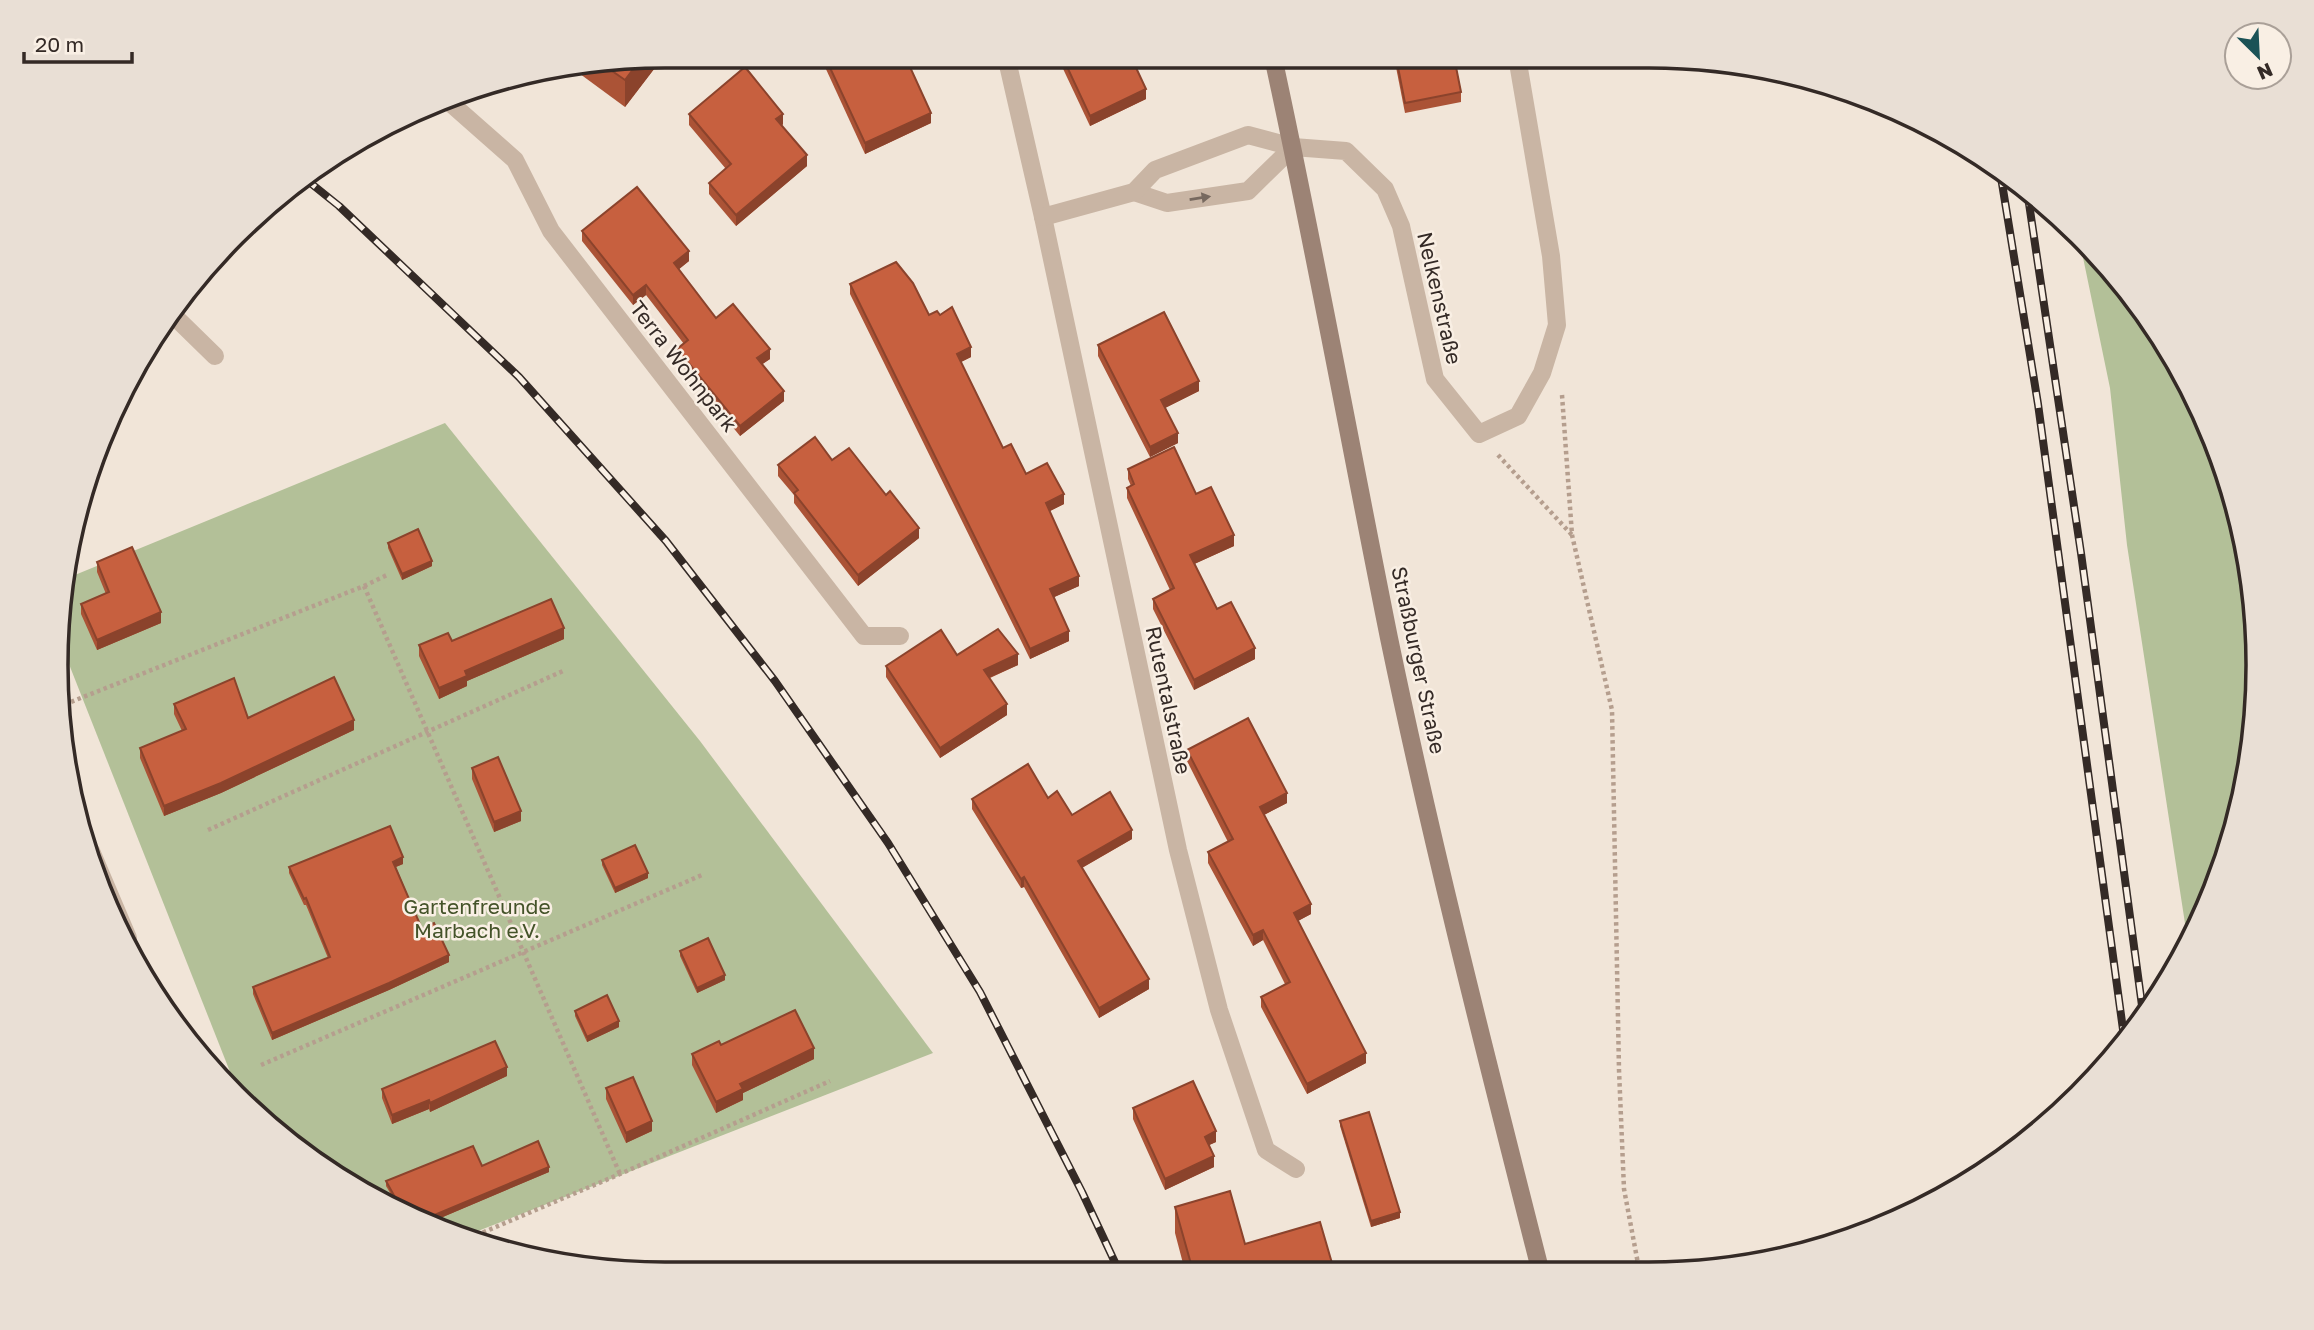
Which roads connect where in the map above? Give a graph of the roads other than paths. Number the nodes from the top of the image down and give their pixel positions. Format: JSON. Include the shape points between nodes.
{"nodes":[{"id":1,"x":1009,"y":68,"type":"edge"},
{"id":2,"x":1275,"y":68,"type":"edge"},
{"id":3,"x":1519,"y":68,"type":"edge"},
{"id":4,"x":455,"y":107,"type":"edge"},
{"id":5,"x":1293,"y":147,"type":"junction"},
{"id":6,"x":1134,"y":192,"type":"junction"},
{"id":7,"x":1043,"y":217,"type":"junction"},
{"id":8,"x":178,"y":320,"type":"edge"},
{"id":9,"x":215,"y":356,"type":"dead end"},
{"id":10,"x":900,"y":636,"type":"dead end"},
{"id":11,"x":1296,"y":1169,"type":"dead end"},
{"id":12,"x":1538,"y":1262,"type":"edge"}],
"edges":[{"from":1,"to":7,"type":"street","name":"Rutentalstraße"},
{"from":2,"to":5,"type":"main road","name":"Straßburger Straße"},
{"from":3,"to":5,"type":"street","name":"Nelkenstraße","via":[[1552,256],[1556,325],[1542,373],[1518,416],[1479,434],[1435,379],[1401,226],[1385,189],[1346,151]]},
{"from":4,"to":10,"type":"street","name":"Terra Wohnpark","via":[[515,160],[551,231],[864,636]]},
{"from":5,"to":6,"type":"street","name":"Nelkenstraße","via":[[1248,135],[1156,170]]},
{"from":6,"to":5,"type":"street","one_way":true,"via":[[1167,203],[1248,191]]},
{"from":5,"to":12,"type":"main road","name":"Straßburger Straße","via":[[1390,640]]},
{"from":6,"to":7,"type":"street"},
{"from":7,"to":11,"type":"street","name":"Rutentalstraße","via":[[1178,850],[1219,1010],[1266,1150]]},
{"from":8,"to":9,"type":"street"}]}
